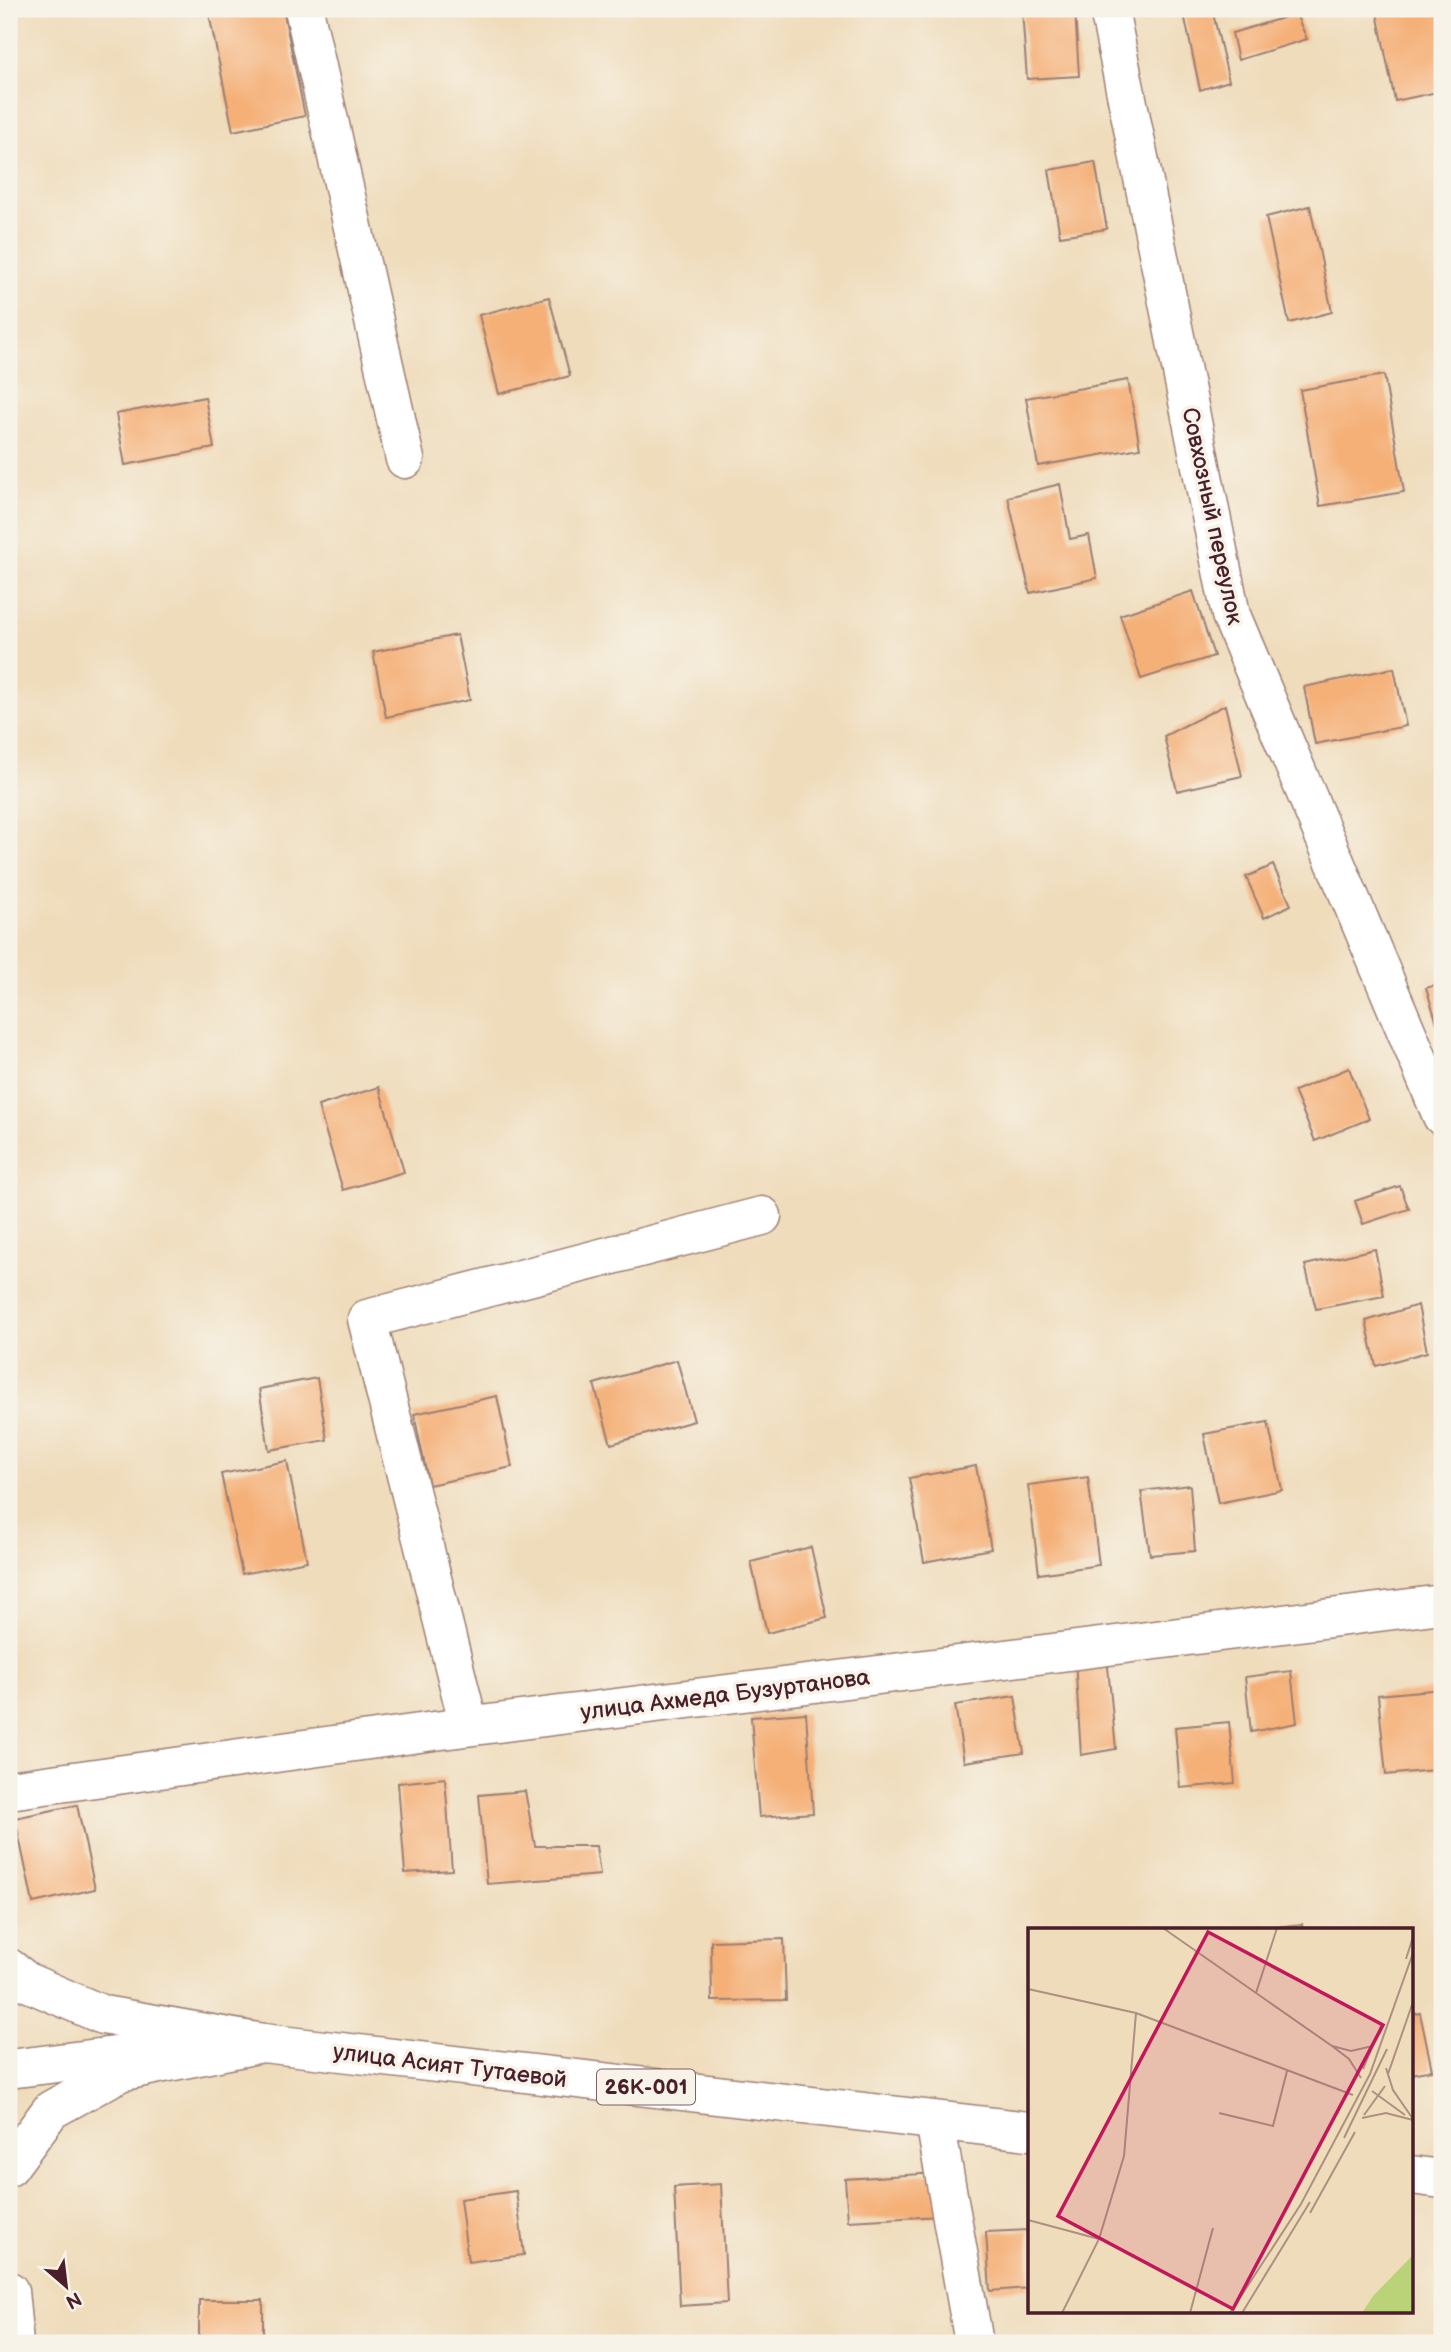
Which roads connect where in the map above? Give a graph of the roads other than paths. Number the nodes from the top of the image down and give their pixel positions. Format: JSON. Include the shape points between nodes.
{"nodes":[{"id":1,"x":304,"y":9,"type":"edge"},
{"id":2,"x":1109,"y":9,"type":"edge"},
{"id":3,"x":405,"y":458,"type":"dead end"},
{"id":4,"x":1442,"y":1116,"type":"edge"},
{"id":5,"x":762,"y":1216,"type":"dead end"},
{"id":6,"x":1442,"y":1604,"type":"edge"},
{"id":7,"x":470,"y":1726,"type":"junction"},
{"id":8,"x":9,"y":1790,"type":"edge"},
{"id":9,"x":9,"y":1968,"type":"edge"},
{"id":10,"x":263,"y":2043,"type":"junction"},
{"id":11,"x":9,"y":2069,"type":"edge"},
{"id":12,"x":934,"y":2121,"type":"junction"},
{"id":13,"x":1028,"y":2132,"type":"edge"},
{"id":14,"x":9,"y":2167,"type":"edge"},
{"id":15,"x":1412,"y":2175,"type":"edge"},
{"id":16,"x":1442,"y":2179,"type":"edge"},
{"id":17,"x":9,"y":2291,"type":"edge"},
{"id":18,"x":14,"y":2343,"type":"edge"},
{"id":19,"x":974,"y":2343,"type":"edge"}],
"edges":[{"from":1,"to":3,"type":"main road"},
{"from":2,"to":4,"type":"main road","name":"Совхозный переулок","via":[[1231,615]]},
{"from":5,"to":7,"type":"main road","via":[[368,1319]]},
{"from":6,"to":7,"type":"main road","name":"улица Ахмеда Бузуртанова"},
{"from":7,"to":8,"type":"main road","name":"улица Ахмеда Бузуртанова"},
{"from":9,"to":10,"type":"main road","name":"улица Асият Тутаевой","via":[[27,1982],[103,2015]]},
{"from":10,"to":11,"type":"main road","via":[[137,2051]]},
{"from":10,"to":12,"type":"main road","name":"улица Асият Тутаевой","number":"26К-001"},
{"from":10,"to":14,"type":"main road","via":[[121,2072],[51,2110]]},
{"from":12,"to":13,"type":"main road","name":"улица Асият Тутаевой","number":"26К-001"},
{"from":12,"to":19,"type":"main road"},
{"from":15,"to":16,"type":"main road"},
{"from":17,"to":18,"type":"main road"}]}
